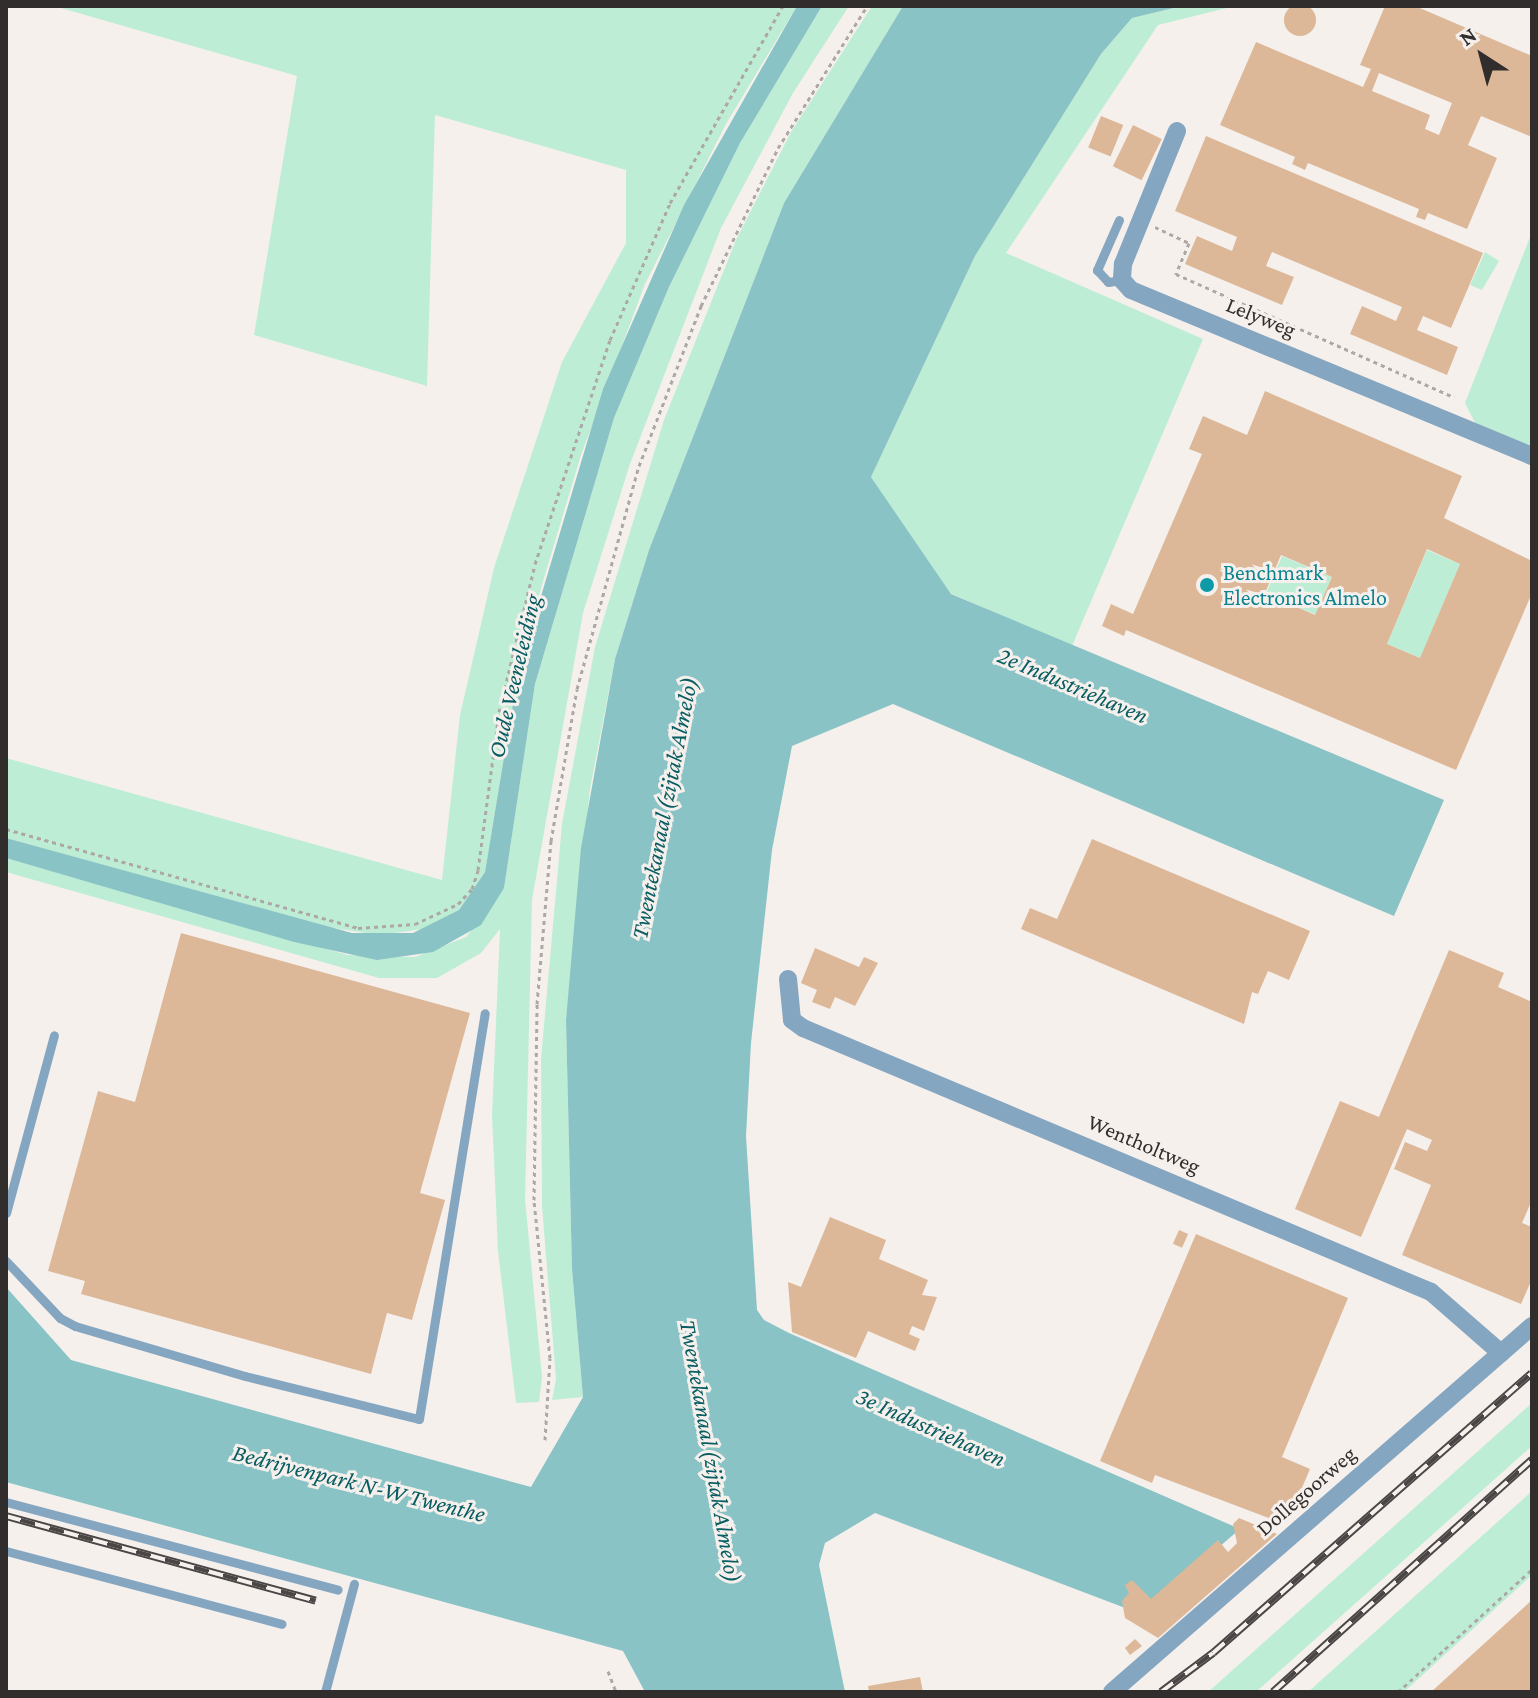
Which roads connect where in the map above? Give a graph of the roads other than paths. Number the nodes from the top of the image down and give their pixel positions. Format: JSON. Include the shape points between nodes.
{"nodes":[{"id":1,"x":1177,"y":131,"type":"dead end"},
{"id":2,"x":1119,"y":220,"type":"dead end"},
{"id":3,"x":1122,"y":280,"type":"junction"},
{"id":4,"x":1532,"y":456,"type":"edge"},
{"id":5,"x":788,"y":979,"type":"dead end"},
{"id":6,"x":485,"y":1013,"type":"dead end"},
{"id":7,"x":54,"y":1035,"type":"dead end"},
{"id":8,"x":6,"y":1213,"type":"edge"},
{"id":9,"x":6,"y":1261,"type":"edge"},
{"id":10,"x":1532,"y":1326,"type":"edge"},
{"id":11,"x":1501,"y":1353,"type":"junction"},
{"id":12,"x":6,"y":1502,"type":"edge"},
{"id":13,"x":6,"y":1551,"type":"edge"},
{"id":14,"x":354,"y":1584,"type":"dead end"},
{"id":15,"x":338,"y":1590,"type":"dead end"},
{"id":16,"x":282,"y":1624,"type":"dead end"},
{"id":17,"x":325,"y":1692,"type":"edge"},
{"id":18,"x":1112,"y":1692,"type":"edge"}],
"edges":[{"from":1,"to":3,"type":"street"},
{"from":2,"to":3,"type":"lane","via":[[1097,270],[1108,282]]},
{"from":3,"to":4,"type":"street","name":"Lelyweg","via":[[1131,290]]},
{"from":5,"to":11,"type":"street","name":"Wentholtweg","via":[[792,1020],[803,1028],[1431,1292]]},
{"from":6,"to":9,"type":"lane","via":[[419,1419],[75,1326],[60,1318]]},
{"from":7,"to":8,"type":"lane"},
{"from":10,"to":11,"type":"street","name":"Dollegoorweg"},
{"from":11,"to":18,"type":"street","name":"Dollegoorweg"},
{"from":12,"to":15,"type":"lane"},
{"from":13,"to":16,"type":"lane"},
{"from":14,"to":17,"type":"lane"}]}
